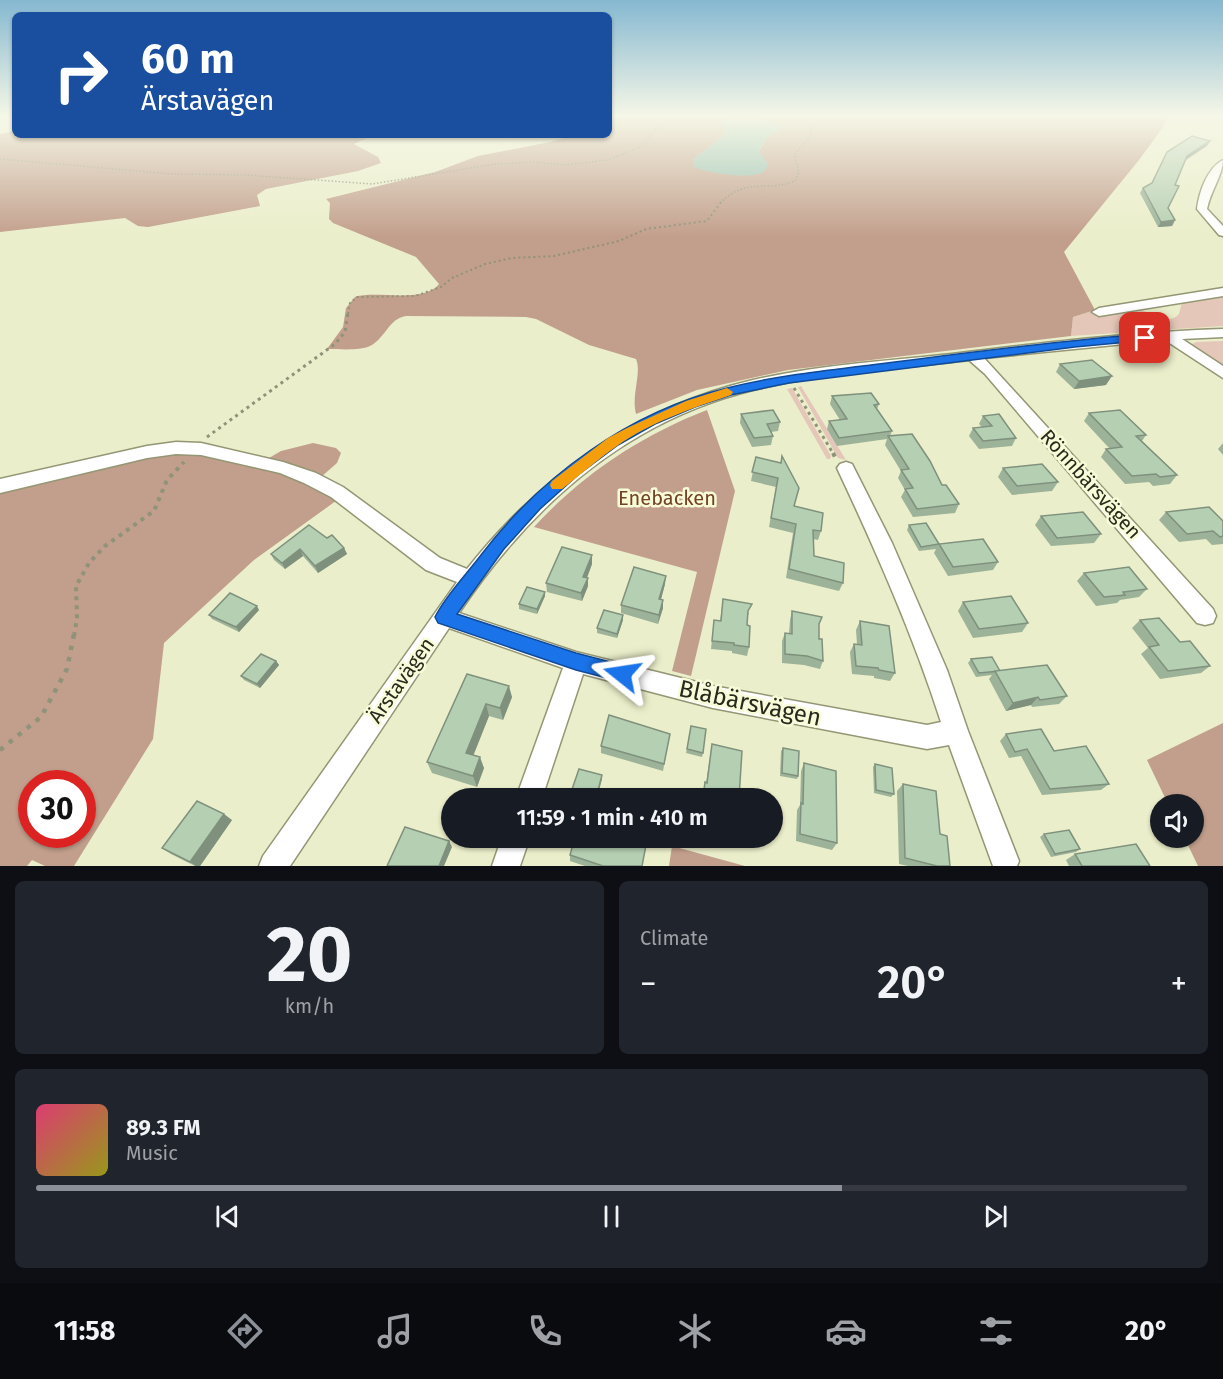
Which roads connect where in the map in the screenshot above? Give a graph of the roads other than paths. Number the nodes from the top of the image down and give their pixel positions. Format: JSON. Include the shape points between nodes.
{"nodes":[{"id":1,"x":1223,"y":163,"type":"edge"},
{"id":2,"x":1209,"y":186,"type":"junction"},
{"id":3,"x":1222,"y":189,"type":"edge"},
{"id":4,"x":1223,"y":233,"type":"edge"},
{"id":5,"x":1223,"y":292,"type":"edge"},
{"id":6,"x":1099,"y":312,"type":"dead end"},
{"id":7,"x":1223,"y":333,"type":"edge"},
{"id":8,"x":1168,"y":336,"type":"junction"},
{"id":9,"x":973,"y":356,"type":"junction"},
{"id":10,"x":1223,"y":374,"type":"edge"},
{"id":11,"x":840,"y":462,"type":"road end"},
{"id":12,"x":0,"y":486,"type":"edge"},
{"id":13,"x":472,"y":579,"type":"junction"},
{"id":14,"x":1205,"y":616,"type":"dead end"},
{"id":15,"x":444,"y":617,"type":"junction"},
{"id":16,"x":576,"y":662,"type":"junction"},
{"id":17,"x":956,"y":731,"type":"junction"},
{"id":18,"x":532,"y":788,"type":"edge"},
{"id":19,"x":512,"y":848,"type":"edge"},
{"id":20,"x":1005,"y":861,"type":"dead end"},
{"id":21,"x":273,"y":866,"type":"edge"},
{"id":22,"x":506,"y":866,"type":"edge"}],
"edges":[{"from":1,"to":2,"type":"street"},
{"from":2,"to":3,"type":"street"},
{"from":2,"to":4,"type":"street","via":[[1202,209]]},
{"from":5,"to":6,"type":"street"},
{"from":7,"to":8,"type":"street","name":"Ärstavägen"},
{"from":8,"to":9,"type":"street","name":"Ärstavägen"},
{"from":8,"to":10,"type":"street"},
{"from":9,"to":13,"type":"street","name":"Ärstavägen","via":[[789,379],[728,391],[651,421],[613,441],[534,505]]},
{"from":9,"to":14,"type":"street","name":"Rönnbärsvägen"},
{"from":11,"to":17,"type":"street","via":[[909,603]]},
{"from":12,"to":13,"type":"street","via":[[147,452],[196,448],[310,478],[337,492],[433,564]]},
{"from":13,"to":15,"type":"street","name":"Ärstavägen"},
{"from":15,"to":16,"type":"street","name":"Blåbärsvägen"},
{"from":15,"to":21,"type":"street","name":"Ärstavägen"},
{"from":16,"to":17,"type":"street","name":"Blåbärsvägen","via":[[713,697],[844,723],[927,737]]},
{"from":16,"to":18,"type":"street"},
{"from":17,"to":20,"type":"street"},
{"from":19,"to":22,"type":"street"}]}
